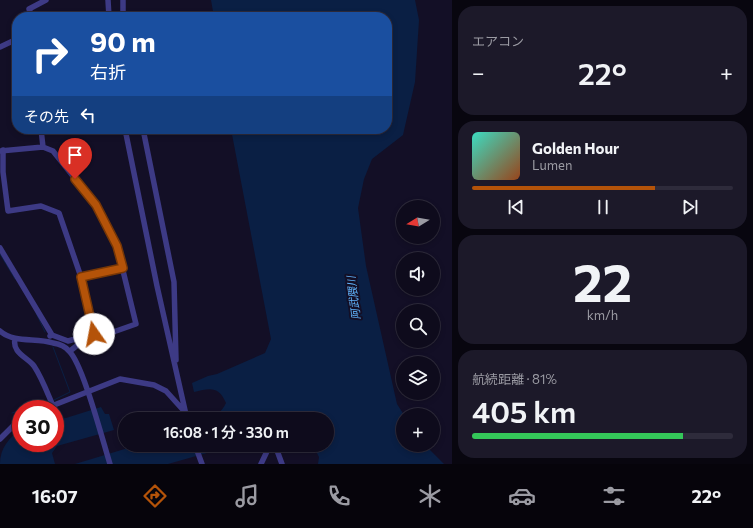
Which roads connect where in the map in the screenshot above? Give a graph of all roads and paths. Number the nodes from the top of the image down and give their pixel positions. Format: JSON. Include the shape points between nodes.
{"nodes":[{"id":1,"x":46,"y":0,"type":"edge"},
{"id":2,"x":108,"y":0,"type":"edge"},
{"id":3,"x":123,"y":0,"type":"edge"},
{"id":4,"x":30,"y":12,"type":"edge"},
{"id":5,"x":109,"y":12,"type":"edge"},
{"id":6,"x":123,"y":12,"type":"edge"},
{"id":7,"x":12,"y":42,"type":"edge"},
{"id":8,"x":0,"y":48,"type":"edge"},
{"id":9,"x":42,"y":134,"type":"edge"},
{"id":10,"x":126,"y":134,"type":"edge"},
{"id":11,"x":144,"y":134,"type":"edge"},
{"id":12,"x":43,"y":147,"type":"junction"},
{"id":13,"x":2,"y":151,"type":"edge"},
{"id":14,"x":0,"y":248,"type":"edge"},
{"id":15,"x":123,"y":268,"type":"junction"},
{"id":16,"x":81,"y":277,"type":"junction"},
{"id":17,"x":0,"y":331,"type":"edge"},
{"id":18,"x":52,"y":335,"type":"junction"},
{"id":19,"x":15,"y":339,"type":"junction"},
{"id":20,"x":47,"y":341,"type":"junction"},
{"id":21,"x":70,"y":351,"type":"junction"},
{"id":22,"x":177,"y":377,"type":"junction"},
{"id":23,"x":87,"y":392,"type":"junction"},
{"id":24,"x":50,"y":400,"type":"edge"},
{"id":25,"x":64,"y":401,"type":"edge"},
{"id":26,"x":184,"y":412,"type":"edge"},
{"id":27,"x":186,"y":412,"type":"edge"},
{"id":28,"x":12,"y":427,"type":"edge"},
{"id":29,"x":0,"y":439,"type":"edge"},
{"id":30,"x":197,"y":452,"type":"edge"},
{"id":31,"x":267,"y":452,"type":"edge"},
{"id":32,"x":278,"y":452,"type":"edge"},
{"id":33,"x":110,"y":464,"type":"edge"},
{"id":34,"x":202,"y":464,"type":"edge"},
{"id":35,"x":261,"y":464,"type":"edge"},
{"id":36,"x":282,"y":464,"type":"edge"}],
"edges":[{"from":1,"to":4,"type":"street","via":[[28,9]]},
{"from":2,"to":5,"type":"street"},
{"from":3,"to":6,"type":"street"},
{"from":7,"to":8,"type":"street"},
{"from":9,"to":12,"type":"street"},
{"from":10,"to":22,"type":"street"},
{"from":11,"to":22,"type":"street","via":[[174,282]]},
{"from":12,"to":13,"type":"street"},
{"from":12,"to":15,"type":"street","via":[[53,151],[96,205],[117,246]]},
{"from":13,"to":16,"type":"street","via":[[8,210],[41,206],[59,213]]},
{"from":14,"to":18,"type":"street"},
{"from":15,"to":16,"type":"street"},
{"from":15,"to":21,"type":"street","via":[[136,324],[79,344]]},
{"from":16,"to":18,"type":"street","via":[[94,334],[68,341]]},
{"from":17,"to":19,"type":"street"},
{"from":18,"to":20,"type":"street"},
{"from":19,"to":20,"type":"street"},
{"from":19,"to":24,"type":"street","via":[[16,350],[33,365]]},
{"from":20,"to":21,"type":"street","via":[[62,345]]},
{"from":21,"to":23,"type":"street","via":[[79,367]]},
{"from":22,"to":27,"type":"street"},
{"from":23,"to":25,"type":"street"},
{"from":23,"to":26,"type":"street","via":[[120,379],[139,381],[166,391]]},
{"from":23,"to":33,"type":"street"},
{"from":28,"to":29,"type":"street"},
{"from":30,"to":34,"type":"street"},
{"from":31,"to":35,"type":"street"},
{"from":32,"to":36,"type":"street"}]}
